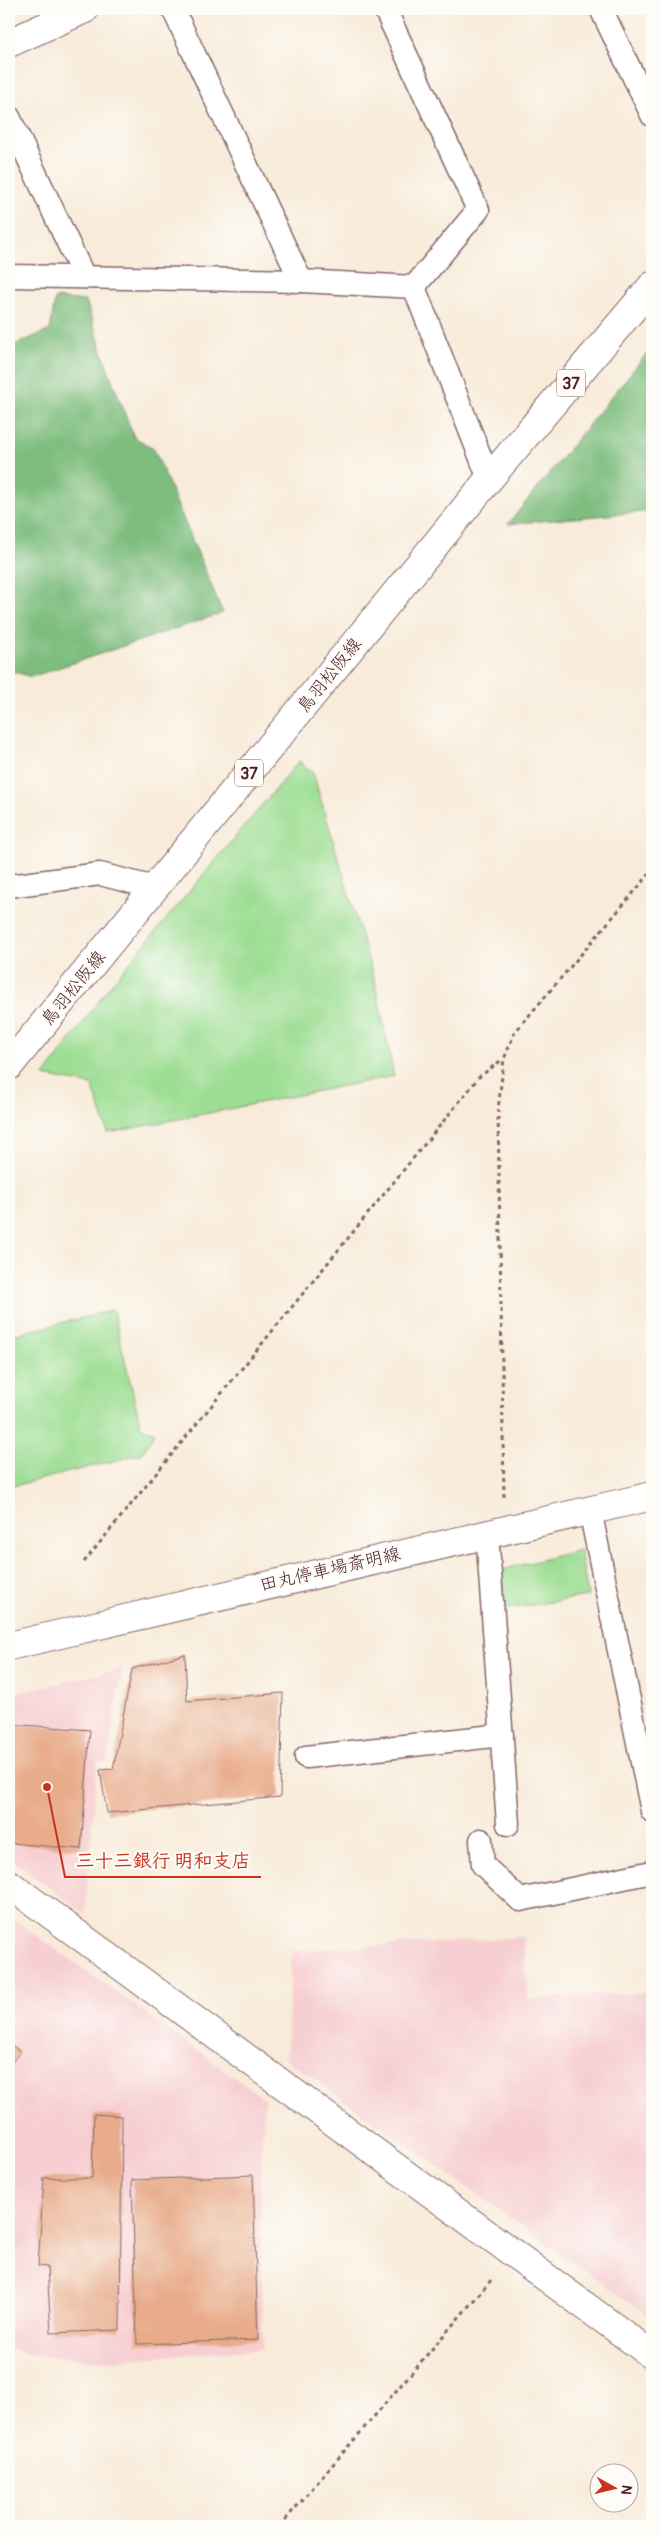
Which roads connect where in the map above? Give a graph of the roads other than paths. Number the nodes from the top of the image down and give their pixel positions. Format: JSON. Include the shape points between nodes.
{"nodes":[{"id":1,"x":85,"y":9,"type":"edge"},
{"id":2,"x":173,"y":9,"type":"edge"},
{"id":3,"x":385,"y":9,"type":"edge"},
{"id":4,"x":601,"y":9,"type":"edge"},
{"id":5,"x":9,"y":43,"type":"edge"},
{"id":6,"x":652,"y":115,"type":"edge"},
{"id":7,"x":9,"y":117,"type":"edge"},
{"id":8,"x":9,"y":276,"type":"edge"},
{"id":9,"x":84,"y":277,"type":"junction"},
{"id":10,"x":301,"y":281,"type":"junction"},
{"id":11,"x":652,"y":286,"type":"edge"},
{"id":12,"x":414,"y":287,"type":"junction"},
{"id":13,"x":489,"y":479,"type":"junction"},
{"id":14,"x":9,"y":886,"type":"edge"},
{"id":15,"x":155,"y":888,"type":"junction"},
{"id":16,"x":9,"y":1066,"type":"edge"},
{"id":17,"x":652,"y":1496,"type":"edge"},
{"id":18,"x":590,"y":1510,"type":"junction"},
{"id":19,"x":495,"y":1530,"type":"junction"},
{"id":20,"x":9,"y":1646,"type":"edge"},
{"id":21,"x":502,"y":1735,"type":"junction"},
{"id":22,"x":306,"y":1757,"type":"dead end"},
{"id":23,"x":652,"y":1811,"type":"edge"},
{"id":24,"x":508,"y":1824,"type":"dead end"},
{"id":25,"x":481,"y":1840,"type":"dead end"},
{"id":26,"x":652,"y":1872,"type":"edge"},
{"id":27,"x":9,"y":1884,"type":"edge"},
{"id":28,"x":652,"y":2355,"type":"edge"}],
"edges":[{"from":1,"to":5,"type":"main road"},
{"from":2,"to":10,"type":"lane"},
{"from":3,"to":12,"type":"lane","via":[[478,210]]},
{"from":4,"to":6,"type":"lane"},
{"from":7,"to":9,"type":"lane"},
{"from":8,"to":9,"type":"lane"},
{"from":9,"to":10,"type":"lane"},
{"from":10,"to":12,"type":"lane"},
{"from":11,"to":13,"type":"main road","name":"鳥羽松阪線","number":"37"},
{"from":12,"to":13,"type":"lane"},
{"from":13,"to":15,"type":"main road","name":"鳥羽松阪線","number":"37"},
{"from":14,"to":15,"type":"lane","via":[[100,874]]},
{"from":15,"to":16,"type":"main road","name":"鳥羽松阪線","number":"37"},
{"from":17,"to":18,"type":"main road","name":"田丸停車場斎明線"},
{"from":18,"to":19,"type":"main road","name":"田丸停車場斎明線"},
{"from":18,"to":23,"type":"lane"},
{"from":19,"to":20,"type":"main road","name":"田丸停車場斎明線"},
{"from":19,"to":21,"type":"lane"},
{"from":21,"to":22,"type":"lane"},
{"from":21,"to":24,"type":"lane"},
{"from":25,"to":26,"type":"lane","via":[[483,1865],[520,1900]]},
{"from":27,"to":28,"type":"main road"}]}
